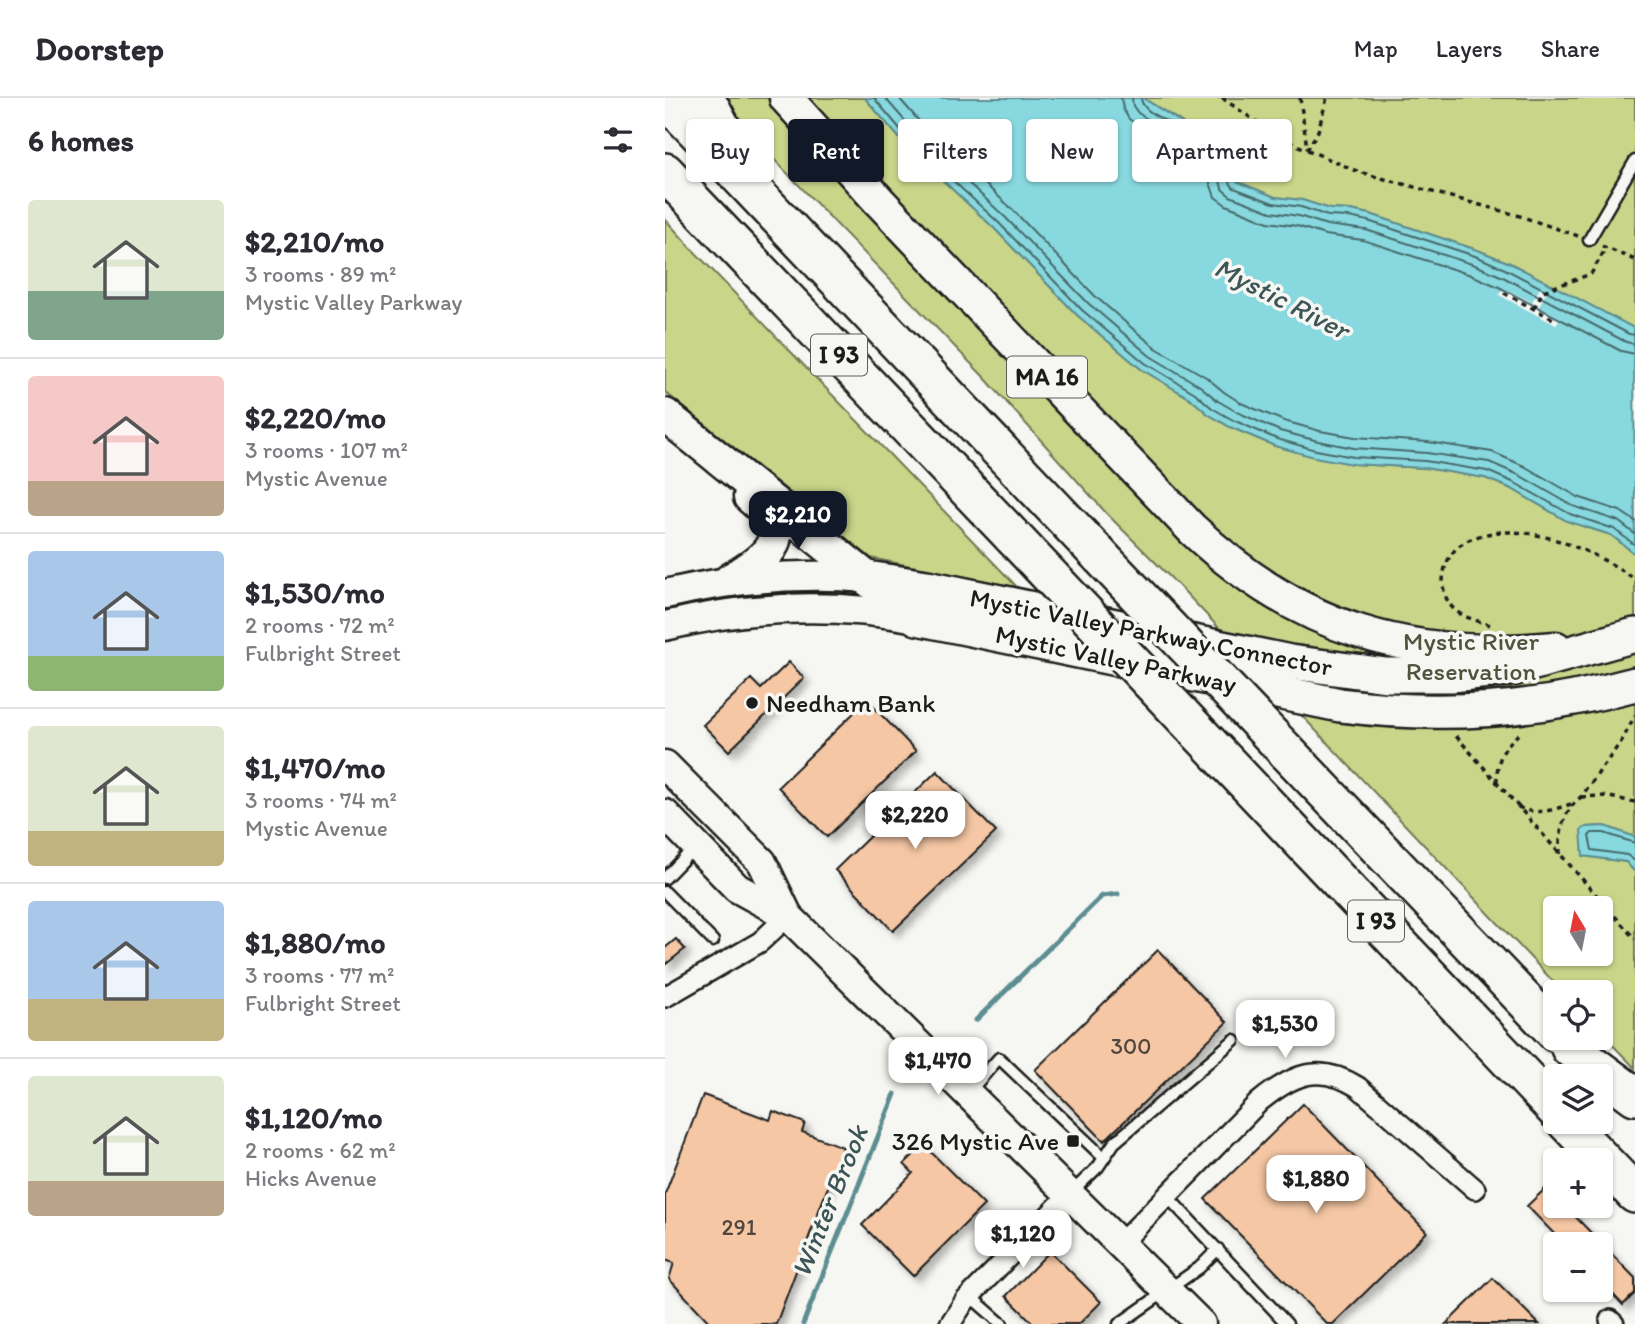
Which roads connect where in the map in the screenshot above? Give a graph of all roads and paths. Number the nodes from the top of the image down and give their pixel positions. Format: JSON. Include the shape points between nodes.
{"nodes":[{"id":1,"x":665,"y":98,"type":"edge"},
{"id":2,"x":701,"y":98,"type":"edge"},
{"id":3,"x":786,"y":98,"type":"edge"},
{"id":4,"x":1222,"y":98,"type":"edge"},
{"id":5,"x":1300,"y":98,"type":"edge"},
{"id":6,"x":1327,"y":98,"type":"edge"},
{"id":7,"x":1307,"y":150,"type":"junction"},
{"id":8,"x":1635,"y":161,"type":"edge"},
{"id":9,"x":665,"y":172,"type":"edge"},
{"id":10,"x":759,"y":197,"type":"junction"},
{"id":11,"x":1589,"y":240,"type":"junction"},
{"id":12,"x":1607,"y":248,"type":"junction"},
{"id":13,"x":1635,"y":260,"type":"edge"},
{"id":14,"x":1504,"y":293,"type":"dead end"},
{"id":15,"x":1534,"y":308,"type":"junction"},
{"id":16,"x":1557,"y":321,"type":"dead end"},
{"id":17,"x":665,"y":415,"type":"edge"},
{"id":18,"x":702,"y":444,"type":"junction"},
{"id":19,"x":867,"y":578,"type":"junction"},
{"id":20,"x":1635,"y":579,"type":"edge"},
{"id":21,"x":730,"y":580,"type":"junction"},
{"id":22,"x":665,"y":594,"type":"edge"},
{"id":23,"x":917,"y":618,"type":"junction"},
{"id":24,"x":665,"y":626,"type":"edge"},
{"id":25,"x":1500,"y":627,"type":"dead end"},
{"id":26,"x":1635,"y":635,"type":"edge"},
{"id":27,"x":1635,"y":684,"type":"edge"},
{"id":28,"x":1439,"y":712,"type":"junction"},
{"id":29,"x":1635,"y":715,"type":"edge"},
{"id":30,"x":1523,"y":730,"type":"dead end"},
{"id":31,"x":665,"y":765,"type":"edge"},
{"id":32,"x":1497,"y":784,"type":"junction"},
{"id":33,"x":1581,"y":797,"type":"junction"},
{"id":34,"x":1635,"y":802,"type":"edge"},
{"id":35,"x":1573,"y":804,"type":"junction"},
{"id":36,"x":1516,"y":806,"type":"junction"},
{"id":37,"x":665,"y":814,"type":"edge"},
{"id":38,"x":697,"y":846,"type":"junction"},
{"id":39,"x":1560,"y":855,"type":"junction"},
{"id":40,"x":665,"y":878,"type":"edge"},
{"id":41,"x":665,"y":892,"type":"edge"},
{"id":42,"x":788,"y":916,"type":"junction"},
{"id":43,"x":1635,"y":939,"type":"edge"},
{"id":44,"x":713,"y":941,"type":"dead end"},
{"id":45,"x":665,"y":997,"type":"edge"},
{"id":46,"x":1543,"y":1019,"type":"edge"},
{"id":47,"x":1234,"y":1040,"type":"dead end"},
{"id":48,"x":1572,"y":1050,"type":"edge"},
{"id":49,"x":1576,"y":1050,"type":"edge"},
{"id":50,"x":1586,"y":1064,"type":"edge"},
{"id":51,"x":968,"y":1093,"type":"junction"},
{"id":52,"x":1613,"y":1093,"type":"edge"},
{"id":53,"x":1543,"y":1096,"type":"edge"},
{"id":54,"x":1635,"y":1096,"type":"edge"},
{"id":55,"x":1635,"y":1116,"type":"edge"},
{"id":56,"x":1578,"y":1134,"type":"edge"},
{"id":57,"x":1104,"y":1158,"type":"junction"},
{"id":58,"x":1475,"y":1189,"type":"dead end"},
{"id":59,"x":1635,"y":1194,"type":"edge"},
{"id":60,"x":1069,"y":1195,"type":"junction"},
{"id":61,"x":1167,"y":1196,"type":"junction"},
{"id":62,"x":1121,"y":1243,"type":"junction"},
{"id":63,"x":1218,"y":1249,"type":"junction"},
{"id":64,"x":1168,"y":1289,"type":"junction"},
{"id":65,"x":970,"y":1296,"type":"junction"},
{"id":66,"x":950,"y":1324,"type":"edge"},
{"id":67,"x":1002,"y":1324,"type":"edge"},
{"id":68,"x":1119,"y":1324,"type":"edge"},
{"id":69,"x":1201,"y":1324,"type":"edge"},
{"id":70,"x":1287,"y":1324,"type":"edge"}],
"edges":[{"from":1,"to":10,"type":"highway","number":"I 93"},
{"from":2,"to":10,"type":"highway"},
{"from":3,"to":26,"type":"main road","number":"MA 16","via":[[1192,530],[1261,586],[1345,627],[1425,648],[1521,651]]},
{"from":4,"to":7,"type":"path","via":[[1280,138]]},
{"from":5,"to":7,"type":"path"},
{"from":6,"to":7,"type":"path"},
{"from":7,"to":11,"type":"path","via":[[1359,172],[1517,215]]},
{"from":8,"to":11,"type":"lane"},
{"from":9,"to":53,"type":"highway","number":"I 93","bridge":true},
{"from":10,"to":46,"type":"highway","number":"I 93","bridge":true},
{"from":11,"to":12,"type":"path"},
{"from":12,"to":13,"type":"path"},
{"from":12,"to":15,"type":"path","via":[[1591,274],[1543,291]]},
{"from":14,"to":15,"type":"path"},
{"from":15,"to":16,"type":"path"},
{"from":17,"to":18,"type":"main road","name":"Mystic Valley Parkway"},
{"from":18,"to":19,"type":"main road","name":"Mystic Valley Parkway"},
{"from":18,"to":21,"type":"main road","via":[[739,488],[764,509],[774,529],[767,555]]},
{"from":19,"to":21,"type":"main road","name":"Mystic Valley Parkway Connector","via":[[813,575]]},
{"from":19,"to":23,"type":"highway","name":"Mystic Valley Parkway"},
{"from":19,"to":26,"type":"highway","name":"Mystic Valley Parkway Connector","via":[[1290,662],[1375,674],[1452,675],[1516,668]]},
{"from":20,"to":25,"type":"path","via":[[1580,547],[1545,536],[1487,534],[1467,540],[1447,561],[1443,579],[1449,603],[1473,620]]},
{"from":21,"to":22,"type":"main road","name":"Mystic Valley Parkway Connector"},
{"from":23,"to":24,"type":"main road","via":[[852,610],[784,609]]},
{"from":23,"to":28,"type":"highway","name":"Mystic Valley Parkway","via":[[1340,705]]},
{"from":27,"to":28,"type":"highway","name":"Mystic Valley Parkway","via":[[1537,706]]},
{"from":28,"to":32,"type":"path"},
{"from":29,"to":33,"type":"path"},
{"from":30,"to":32,"type":"path","via":[[1503,749]]},
{"from":31,"to":42,"type":"main road","via":[[762,862]]},
{"from":32,"to":36,"type":"path"},
{"from":33,"to":34,"type":"path"},
{"from":33,"to":35,"type":"path"},
{"from":35,"to":36,"type":"path","via":[[1530,813]]},
{"from":35,"to":39,"type":"path","via":[[1559,837]]},
{"from":36,"to":39,"type":"path"},
{"from":37,"to":38,"type":"main road"},
{"from":38,"to":40,"type":"lane"},
{"from":38,"to":42,"type":"main road","via":[[737,888]]},
{"from":39,"to":43,"type":"path"},
{"from":41,"to":44,"type":"lane"},
{"from":42,"to":45,"type":"street","via":[[760,942]]},
{"from":42,"to":51,"type":"main road"},
{"from":47,"to":57,"type":"lane","via":[[1114,1143]]},
{"from":48,"to":50,"type":"highway","number":"I 93"},
{"from":49,"to":54,"type":"highway"},
{"from":51,"to":57,"type":"lane","via":[[999,1058]]},
{"from":51,"to":60,"type":"main road"},
{"from":52,"to":55,"type":"highway"},
{"from":56,"to":59,"type":"highway"},
{"from":57,"to":60,"type":"lane"},
{"from":58,"to":61,"type":"street","via":[[1358,1087],[1342,1077],[1322,1074],[1283,1082]]},
{"from":60,"to":62,"type":"main road"},
{"from":60,"to":65,"type":"street"},
{"from":61,"to":62,"type":"street"},
{"from":61,"to":63,"type":"lane"},
{"from":62,"to":64,"type":"main road"},
{"from":63,"to":64,"type":"lane"},
{"from":63,"to":70,"type":"lane"},
{"from":64,"to":68,"type":"lane"},
{"from":64,"to":69,"type":"main road"},
{"from":65,"to":66,"type":"street"},
{"from":65,"to":67,"type":"lane"}]}
